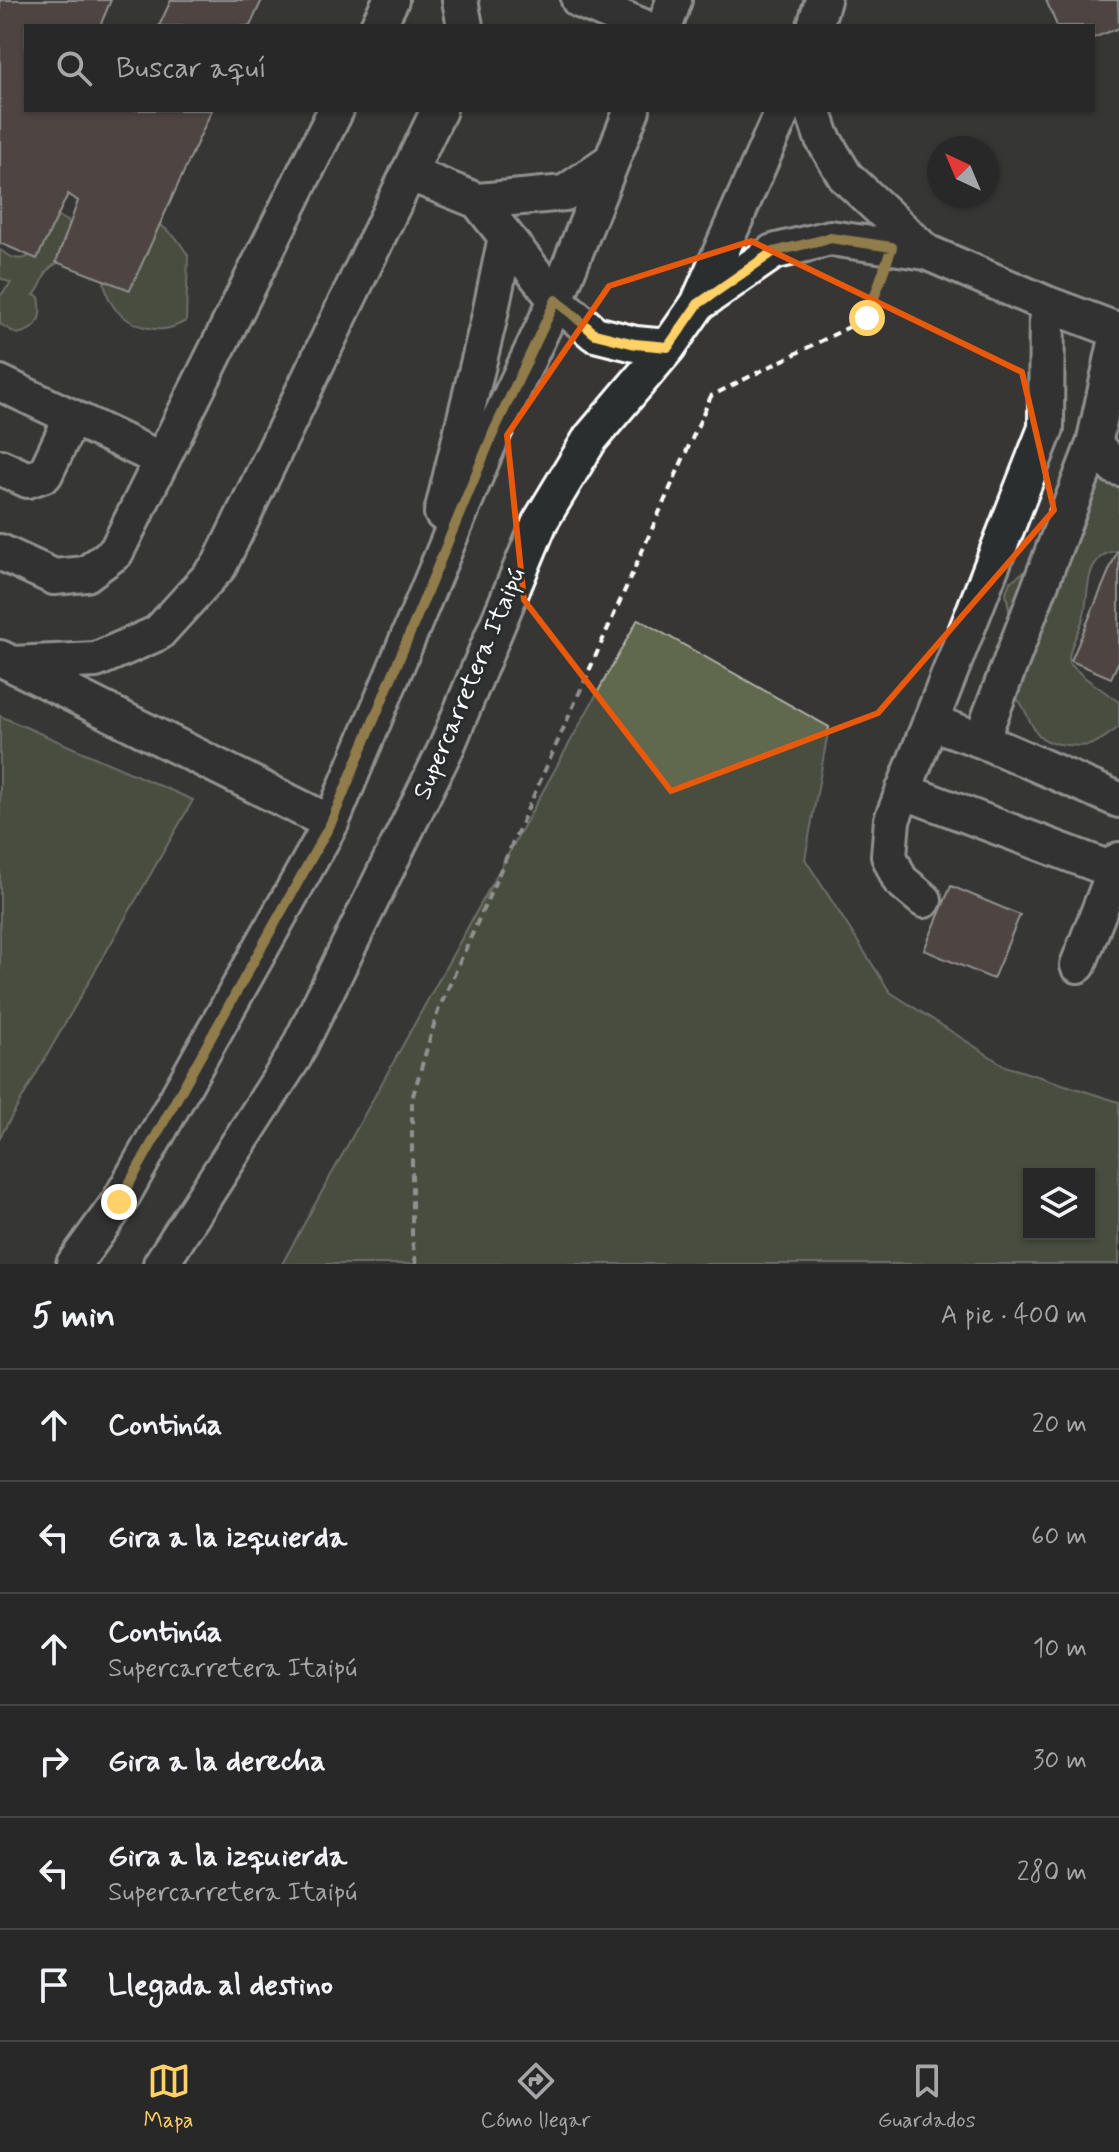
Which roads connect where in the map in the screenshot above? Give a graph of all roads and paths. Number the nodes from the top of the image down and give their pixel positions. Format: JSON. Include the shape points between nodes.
{"nodes":[{"id":1,"x":391,"y":0,"type":"edge"},
{"id":2,"x":460,"y":0,"type":"edge"},
{"id":3,"x":579,"y":0,"type":"edge"},
{"id":4,"x":674,"y":0,"type":"edge"},
{"id":5,"x":379,"y":24,"type":"edge"},
{"id":6,"x":465,"y":24,"type":"edge"},
{"id":7,"x":636,"y":24,"type":"edge"},
{"id":8,"x":666,"y":24,"type":"edge"},
{"id":9,"x":335,"y":112,"type":"edge"},
{"id":10,"x":438,"y":112,"type":"edge"},
{"id":11,"x":631,"y":112,"type":"edge"},
{"id":12,"x":782,"y":112,"type":"edge"},
{"id":13,"x":814,"y":112,"type":"edge"},
{"id":14,"x":612,"y":160,"type":"junction"},
{"id":15,"x":408,"y":173,"type":"junction"},
{"id":16,"x":478,"y":201,"type":"junction"},
{"id":17,"x":506,"y":237,"type":"junction"},
{"id":18,"x":892,"y":247,"type":"junction"},
{"id":19,"x":926,"y":252,"type":"junction"},
{"id":20,"x":556,"y":300,"type":"junction"},
{"id":21,"x":698,"y":304,"type":"junction"},
{"id":22,"x":1047,"y":304,"type":"junction"},
{"id":23,"x":1119,"y":330,"type":"edge"},
{"id":24,"x":668,"y":347,"type":"junction"},
{"id":25,"x":0,"y":383,"type":"edge"},
{"id":26,"x":72,"y":417,"type":"junction"},
{"id":27,"x":1046,"y":428,"type":"junction"},
{"id":28,"x":1107,"y":442,"type":"edge"},
{"id":29,"x":162,"y":460,"type":"junction"},
{"id":30,"x":0,"y":467,"type":"edge"},
{"id":31,"x":1119,"y":468,"type":"edge"},
{"id":32,"x":0,"y":552,"type":"edge"},
{"id":33,"x":6,"y":661,"type":"edge"},
{"id":34,"x":395,"y":673,"type":"junction"},
{"id":35,"x":931,"y":722,"type":"junction"},
{"id":36,"x":981,"y":740,"type":"junction"},
{"id":37,"x":903,"y":791,"type":"junction"},
{"id":38,"x":1119,"y":800,"type":"edge"},
{"id":39,"x":331,"y":823,"type":"junction"},
{"id":40,"x":1117,"y":866,"type":"edge"},
{"id":41,"x":924,"y":900,"type":"dead end"},
{"id":42,"x":1078,"y":965,"type":"dead end"},
{"id":43,"x":74,"y":1264,"type":"edge"},
{"id":44,"x":161,"y":1264,"type":"edge"},
{"id":45,"x":416,"y":1264,"type":"edge"}],
"edges":[{"from":1,"to":5,"type":"street"},
{"from":2,"to":6,"type":"street"},
{"from":3,"to":7,"type":"street"},
{"from":4,"to":8,"type":"street"},
{"from":9,"to":29,"type":"street"},
{"from":10,"to":15,"type":"street"},
{"from":11,"to":14,"type":"street"},
{"from":12,"to":21,"type":"street","name":"Supercarretera Itaipú"},
{"from":13,"to":19,"type":"street","via":[[845,176]]},
{"from":14,"to":16,"type":"street","via":[[565,193]]},
{"from":14,"to":20,"type":"street"},
{"from":15,"to":16,"type":"street"},
{"from":15,"to":33,"type":"street","via":[[219,566],[158,633],[96,660]]},
{"from":16,"to":17,"type":"street"},
{"from":17,"to":20,"type":"street"},
{"from":17,"to":34,"type":"street","via":[[440,522]]},
{"from":18,"to":19,"type":"street"},
{"from":18,"to":21,"type":"street","via":[[830,238],[773,252]]},
{"from":18,"to":45,"type":"path","via":[[867,318],[711,396],[438,1011],[412,1099]]},
{"from":19,"to":22,"type":"street"},
{"from":20,"to":24,"type":"street","via":[[595,334]]},
{"from":20,"to":34,"type":"street","via":[[494,431]]},
{"from":21,"to":24,"type":"street","name":"Supercarretera Itaipú"},
{"from":22,"to":23,"type":"street"},
{"from":22,"to":27,"type":"street"},
{"from":23,"to":28,"type":"street"},
{"from":24,"to":44,"type":"street","name":"Supercarretera Itaipú","via":[[590,439],[540,522],[447,746],[294,1057]]},
{"from":25,"to":26,"type":"street"},
{"from":26,"to":29,"type":"street"},
{"from":26,"to":30,"type":"street","via":[[45,474],[28,480]]},
{"from":27,"to":28,"type":"street"},
{"from":27,"to":35,"type":"street"},
{"from":28,"to":31,"type":"street"},
{"from":28,"to":36,"type":"street"},
{"from":29,"to":32,"type":"street","via":[[116,552],[86,574],[54,577]]},
{"from":33,"to":39,"type":"street"},
{"from":34,"to":39,"type":"street"},
{"from":35,"to":36,"type":"street"},
{"from":35,"to":37,"type":"street"},
{"from":36,"to":38,"type":"street"},
{"from":37,"to":40,"type":"street"},
{"from":37,"to":41,"type":"street","via":[[892,820],[889,856],[900,880]]},
{"from":39,"to":43,"type":"street","via":[[119,1202]]},
{"from":40,"to":42,"type":"street"}]}
